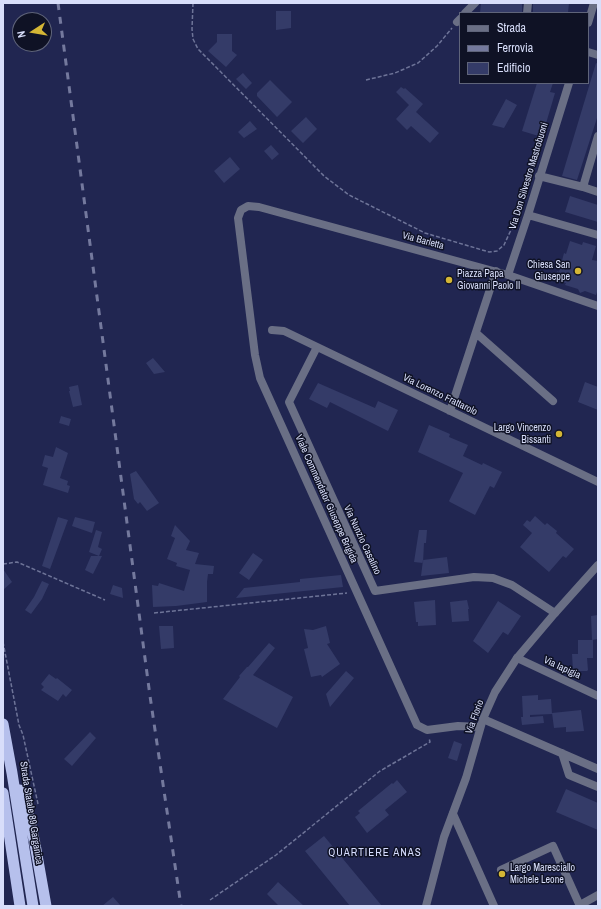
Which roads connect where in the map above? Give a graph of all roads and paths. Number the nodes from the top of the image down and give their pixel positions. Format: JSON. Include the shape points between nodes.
{"nodes":[{"id":1,"x":193,"y":3,"type":"edge"},
{"id":2,"x":475,"y":3,"type":"edge"},
{"id":3,"x":594,"y":3,"type":"edge"},
{"id":4,"x":466,"y":12,"type":"edge"},
{"id":5,"x":589,"y":20,"type":"edge"},
{"id":6,"x":459,"y":21,"type":"edge"},
{"id":7,"x":366,"y":80,"type":"dead end"},
{"id":8,"x":569,"y":84,"type":"edge"},
{"id":9,"x":598,"y":136,"type":"edge"},
{"id":10,"x":539,"y":176,"type":"junction"},
{"id":11,"x":583,"y":187,"type":"junction"},
{"id":12,"x":598,"y":192,"type":"edge"},
{"id":13,"x":241,"y":210,"type":"joint"},
{"id":14,"x":528,"y":215,"type":"junction"},
{"id":15,"x":598,"y":235,"type":"edge"},
{"id":16,"x":496,"y":271,"type":"junction"},
{"id":17,"x":508,"y":275,"type":"junction"},
{"id":18,"x":598,"y":306,"type":"edge"},
{"id":19,"x":272,"y":330,"type":"dead end"},
{"id":20,"x":476,"y":333,"type":"junction"},
{"id":21,"x":318,"y":347,"type":"junction"},
{"id":22,"x":553,"y":401,"type":"dead end"},
{"id":23,"x":450,"y":411,"type":"junction"},
{"id":24,"x":598,"y":482,"type":"edge"},
{"id":25,"x":3,"y":564,"type":"edge"},
{"id":26,"x":598,"y":565,"type":"edge"},
{"id":27,"x":357,"y":592,"type":"junction"},
{"id":28,"x":105,"y":600,"type":"dead end"},
{"id":29,"x":154,"y":613,"type":"dead end"},
{"id":30,"x":555,"y":613,"type":"junction"},
{"id":31,"x":3,"y":642,"type":"edge"},
{"id":32,"x":518,"y":658,"type":"junction"},
{"id":33,"x":598,"y":696,"type":"edge"},
{"id":34,"x":483,"y":718,"type":"junction"},
{"id":35,"x":3,"y":724,"type":"edge"},
{"id":36,"x":480,"y":727,"type":"junction"},
{"id":37,"x":427,"y":730,"type":"junction"},
{"id":38,"x":562,"y":753,"type":"junction"},
{"id":39,"x":598,"y":769,"type":"edge"},
{"id":40,"x":12,"y":773,"type":"junction"},
{"id":41,"x":598,"y":788,"type":"edge"},
{"id":42,"x":3,"y":793,"type":"edge"},
{"id":43,"x":38,"y":805,"type":"dead end"},
{"id":44,"x":453,"y":814,"type":"junction"},
{"id":45,"x":501,"y":870,"type":"dead end"},
{"id":46,"x":598,"y":895,"type":"edge"},
{"id":47,"x":210,"y":900,"type":"dead end"},
{"id":48,"x":20,"y":906,"type":"edge"},
{"id":49,"x":33,"y":906,"type":"edge"},
{"id":50,"x":46,"y":906,"type":"edge"},
{"id":51,"x":426,"y":906,"type":"edge"},
{"id":52,"x":494,"y":906,"type":"edge"},
{"id":53,"x":580,"y":906,"type":"edge"}],
"edges":[{"from":1,"to":14,"type":"path","via":[[193,39],[198,50],[324,176],[349,195],[425,233],[489,252],[497,251],[504,245],[522,217]]},
{"from":2,"to":4,"type":"street"},
{"from":3,"to":5,"type":"street"},
{"from":6,"to":7,"type":"path","via":[[418,63],[395,73]]},
{"from":8,"to":10,"type":"street","name":"Via Don Silvestro Mastrobuoni"},
{"from":9,"to":11,"type":"street"},
{"from":10,"to":11,"type":"street"},
{"from":10,"to":14,"type":"street","name":"Via Don Silvestro Mastrobuoni"},
{"from":11,"to":12,"type":"street"},
{"from":13,"to":16,"type":"street","name":"Via Barletta","via":[[248,206],[259,207]]},
{"from":13,"to":27,"type":"street","name":"Viale Commendator Giuseppe Brigida","via":[[238,218],[260,378]]},
{"from":14,"to":15,"type":"street"},
{"from":14,"to":17,"type":"street","name":"Via Don Silvestro Mastrobuoni"},
{"from":16,"to":17,"type":"street","name":"Via Barletta"},
{"from":16,"to":20,"type":"street"},
{"from":17,"to":18,"type":"street","name":"Via Barletta"},
{"from":19,"to":21,"type":"street","name":"Via Lorenzo Frattarolo","via":[[284,331]]},
{"from":20,"to":22,"type":"street"},
{"from":20,"to":23,"type":"street"},
{"from":21,"to":23,"type":"street","name":"Via Lorenzo Frattarolo"},
{"from":21,"to":30,"type":"street","name":"Via Nunzio Casalino","via":[[288,402],[375,591],[474,577],[493,578],[512,585]]},
{"from":23,"to":24,"type":"street","name":"Via Lorenzo Frattarolo"},
{"from":25,"to":28,"type":"path","via":[[18,562]]},
{"from":26,"to":30,"type":"street","name":"Via Florio"},
{"from":27,"to":29,"type":"path"},
{"from":27,"to":37,"type":"street","name":"Viale Commendator Giuseppe Brigida","via":[[417,725]]},
{"from":30,"to":32,"type":"street","name":"Via Florio"},
{"from":31,"to":43,"type":"path"},
{"from":32,"to":33,"type":"street","name":"Via Iapigia"},
{"from":32,"to":34,"type":"street","name":"Via Florio","via":[[495,692]]},
{"from":34,"to":36,"type":"street","name":"Via Florio"},
{"from":34,"to":38,"type":"street"},
{"from":35,"to":40,"type":"highway","name":"Strada Statale 89 Garganica"},
{"from":36,"to":37,"type":"street","via":[[458,726]]},
{"from":36,"to":44,"type":"street","name":"Via Florio"},
{"from":37,"to":47,"type":"path","via":[[430,742],[380,771],[276,855]]},
{"from":38,"to":39,"type":"street"},
{"from":38,"to":41,"type":"street","via":[[569,775]]},
{"from":40,"to":49,"type":"highway","name":"Strada Statale 89 Garganica"},
{"from":40,"to":50,"type":"highway","via":[[24,799],[30,822]]},
{"from":42,"to":48,"type":"highway"},
{"from":44,"to":51,"type":"street","name":"Via Florio","via":[[444,837]]},
{"from":44,"to":52,"type":"street"},
{"from":45,"to":53,"type":"street","via":[[553,846]]},
{"from":46,"to":53,"type":"street"}]}
